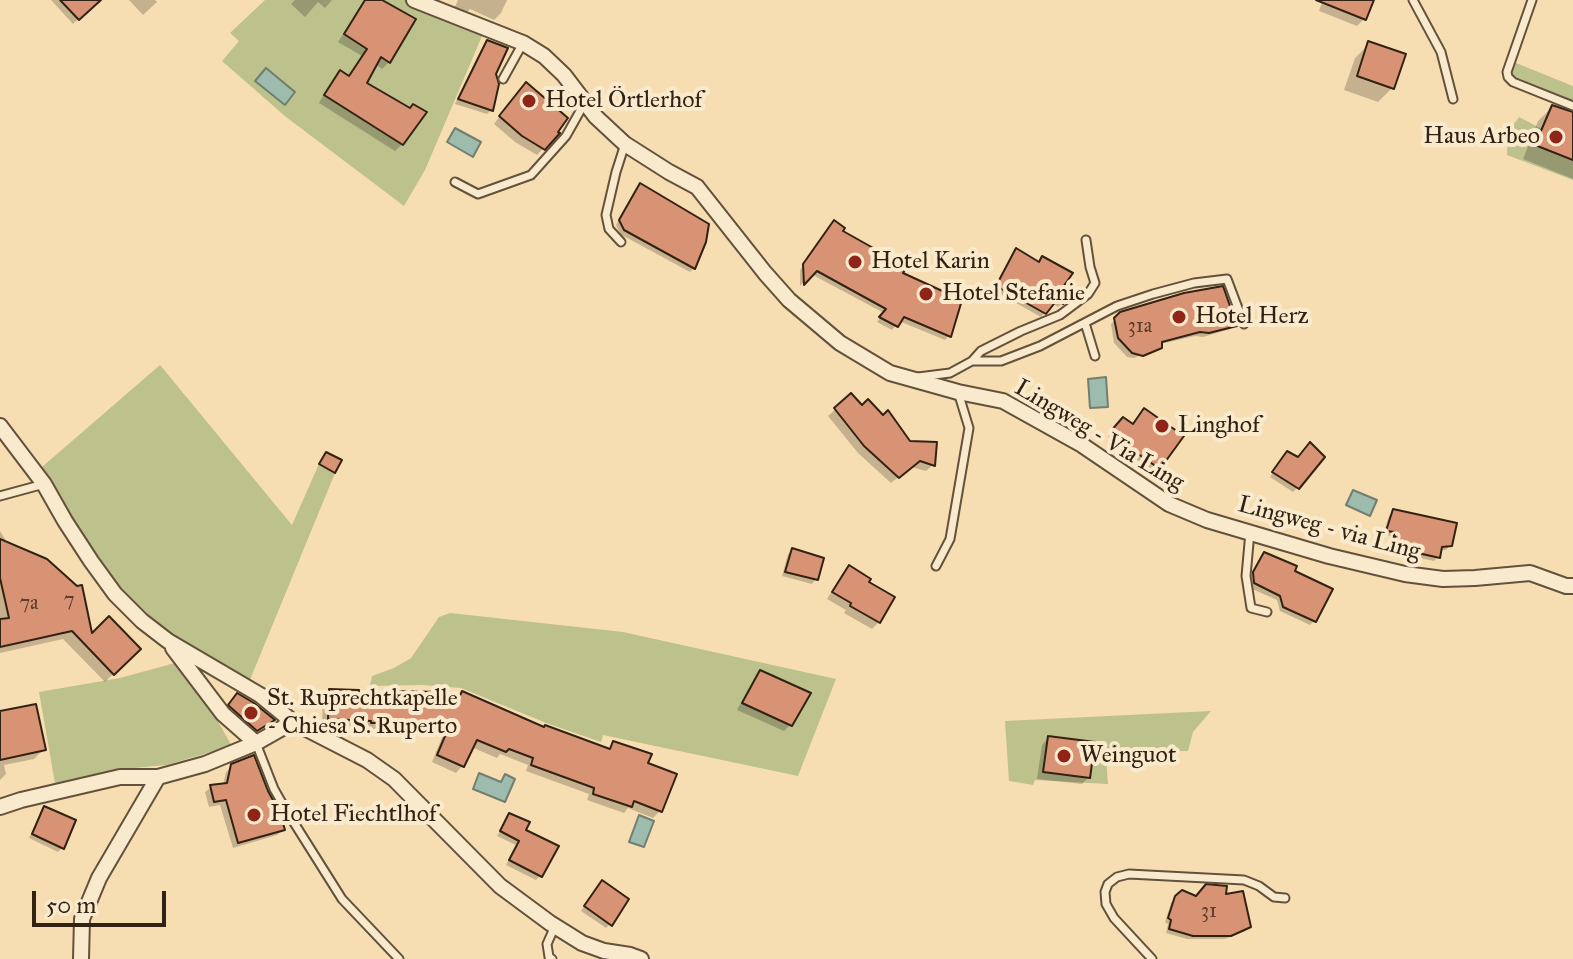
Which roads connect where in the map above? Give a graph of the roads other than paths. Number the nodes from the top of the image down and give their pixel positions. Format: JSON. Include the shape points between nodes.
{"nodes":[{"id":1,"x":1413,"y":0,"type":"edge"},
{"id":2,"x":1532,"y":0,"type":"edge"},
{"id":3,"x":427,"y":2,"type":"edge"},
{"id":4,"x":523,"y":43,"type":"junction"},
{"id":5,"x":503,"y":79,"type":"dead end"},
{"id":6,"x":1453,"y":99,"type":"dead end"},
{"id":7,"x":585,"y":102,"type":"junction"},
{"id":8,"x":1573,"y":106,"type":"edge"},
{"id":9,"x":625,"y":144,"type":"junction"},
{"id":10,"x":455,"y":182,"type":"dead end"},
{"id":11,"x":1086,"y":240,"type":"dead end"},
{"id":12,"x":621,"y":242,"type":"dead end"},
{"id":13,"x":1085,"y":323,"type":"junction"},
{"id":14,"x":1244,"y":324,"type":"dead end"},
{"id":15,"x":1095,"y":356,"type":"dead end"},
{"id":16,"x":972,"y":361,"type":"junction"},
{"id":17,"x":907,"y":378,"type":"junction"},
{"id":18,"x":958,"y":392,"type":"junction"},
{"id":19,"x":0,"y":426,"type":"edge"},
{"id":20,"x":44,"y":484,"type":"junction"},
{"id":21,"x":0,"y":496,"type":"edge"},
{"id":22,"x":1215,"y":522,"type":"joint"},
{"id":23,"x":1250,"y":532,"type":"junction"},
{"id":24,"x":936,"y":566,"type":"dead end"},
{"id":25,"x":1573,"y":586,"type":"edge"},
{"id":26,"x":1267,"y":612,"type":"dead end"},
{"id":27,"x":168,"y":641,"type":"junction"},
{"id":28,"x":293,"y":722,"type":"junction"},
{"id":29,"x":256,"y":743,"type":"junction"},
{"id":30,"x":158,"y":777,"type":"junction"},
{"id":31,"x":0,"y":807,"type":"edge"},
{"id":32,"x":1285,"y":898,"type":"dead end"},
{"id":33,"x":555,"y":926,"type":"junction"},
{"id":34,"x":611,"y":956,"type":"edge"},
{"id":35,"x":81,"y":959,"type":"edge"},
{"id":36,"x":399,"y":959,"type":"edge"},
{"id":37,"x":552,"y":959,"type":"edge"},
{"id":38,"x":641,"y":959,"type":"edge"},
{"id":39,"x":1152,"y":959,"type":"edge"}],
"edges":[{"from":1,"to":6,"type":"lane","via":[[1441,52]]},
{"from":2,"to":8,"type":"lane","via":[[1508,77]]},
{"from":3,"to":4,"type":"street","name":"Lingweg - Via Ling"},
{"from":4,"to":5,"type":"lane"},
{"from":4,"to":7,"type":"street","name":"Lingweg - Via Ling","via":[[564,75]]},
{"from":7,"to":9,"type":"street","name":"Lingweg - Via Ling"},
{"from":7,"to":10,"type":"lane","via":[[566,136],[531,175],[478,194]]},
{"from":9,"to":12,"type":"lane","via":[[606,215],[609,229]]},
{"from":9,"to":17,"type":"street","name":"Lingweg - Via Ling","via":[[697,187],[789,300],[829,334]]},
{"from":11,"to":16,"type":"lane","name":"Lingweg - Via Ling","via":[[1095,283],[1088,294],[1060,315],[981,351]]},
{"from":13,"to":14,"type":"lane","name":"Lingweg - Via Ling","via":[[1153,294],[1227,279]]},
{"from":13,"to":15,"type":"lane"},
{"from":13,"to":16,"type":"lane","name":"Lingweg - Via Ling","via":[[1001,361]]},
{"from":16,"to":17,"type":"lane","name":"Lingweg - Via Ling","via":[[950,373]]},
{"from":17,"to":18,"type":"street","name":"Lingweg - Via Ling"},
{"from":18,"to":22,"type":"street","name":"Lingweg - Via Ling","via":[[1003,401],[1082,445],[1169,504]]},
{"from":18,"to":24,"type":"lane","via":[[969,428],[950,539]]},
{"from":19,"to":20,"type":"street"},
{"from":20,"to":21,"type":"lane"},
{"from":20,"to":27,"type":"street","via":[[115,594]]},
{"from":22,"to":23,"type":"street","name":"Lingweg - via Ling"},
{"from":23,"to":25,"type":"street","name":"Lingweg - via Ling","via":[[1405,574],[1443,579],[1530,573]]},
{"from":23,"to":26,"type":"lane","name":"Lingweg - Via Ling","via":[[1246,576],[1251,608]]},
{"from":27,"to":28,"type":"street","via":[[260,695]]},
{"from":27,"to":29,"type":"street","via":[[223,714]]},
{"from":28,"to":29,"type":"street"},
{"from":28,"to":33,"type":"street","via":[[394,779],[500,886]]},
{"from":29,"to":30,"type":"street"},
{"from":29,"to":36,"type":"lane","via":[[274,789],[342,899]]},
{"from":30,"to":31,"type":"street","via":[[120,777]]},
{"from":30,"to":35,"type":"street","via":[[93,891],[82,919]]},
{"from":32,"to":39,"type":"lane","via":[[1244,880],[1117,877],[1108,884],[1106,904]]},
{"from":33,"to":34,"type":"street"},
{"from":33,"to":37,"type":"lane","via":[[547,944]]},
{"from":34,"to":38,"type":"street"}]}
